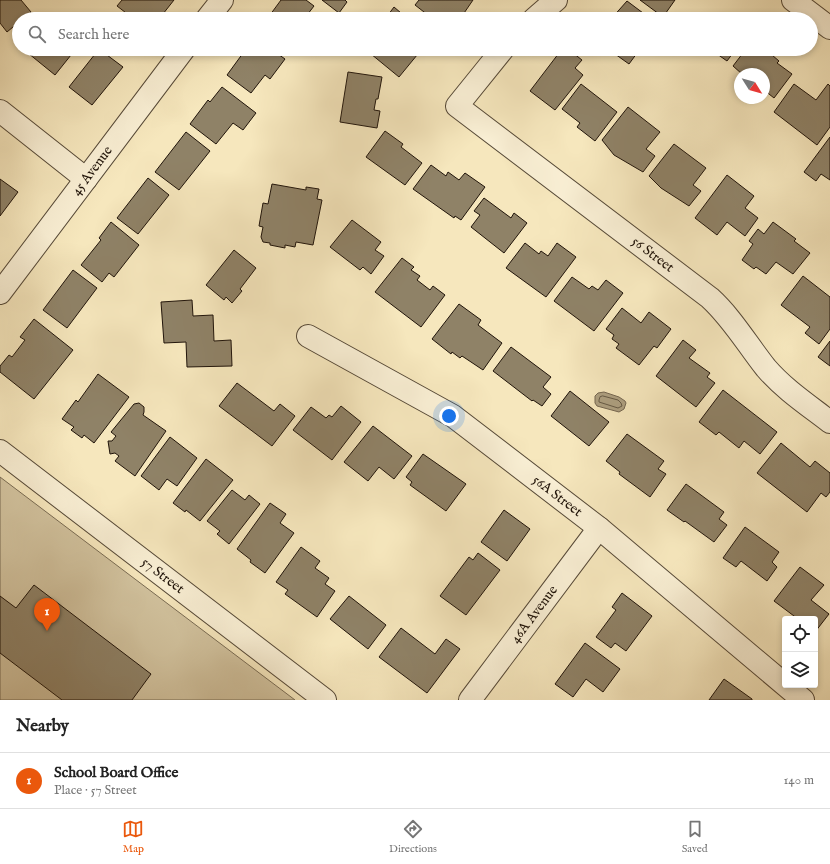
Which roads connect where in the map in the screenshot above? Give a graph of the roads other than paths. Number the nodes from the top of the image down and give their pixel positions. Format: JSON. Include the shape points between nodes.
{"nodes":[{"id":1,"x":222,"y":0,"type":"edge"},
{"id":2,"x":556,"y":0,"type":"edge"},
{"id":3,"x":793,"y":0,"type":"edge"},
{"id":4,"x":213,"y":12,"type":"edge"},
{"id":5,"x":542,"y":12,"type":"edge"},
{"id":6,"x":809,"y":12,"type":"edge"},
{"id":7,"x":818,"y":19,"type":"edge"},
{"id":8,"x":830,"y":28,"type":"edge"},
{"id":9,"x":179,"y":56,"type":"edge"},
{"id":10,"x":497,"y":56,"type":"edge"},
{"id":11,"x":0,"y":111,"type":"edge"},
{"id":12,"x":86,"y":179,"type":"junction"},
{"id":13,"x":0,"y":293,"type":"edge"},
{"id":14,"x":308,"y":336,"type":"dead end"},
{"id":15,"x":830,"y":422,"type":"edge"},
{"id":16,"x":0,"y":451,"type":"edge"},
{"id":17,"x":599,"y":528,"type":"junction"},
{"id":18,"x":325,"y":700,"type":"edge"},
{"id":19,"x":470,"y":700,"type":"edge"},
{"id":20,"x":803,"y":700,"type":"edge"}],
"edges":[{"from":1,"to":4,"type":"street"},
{"from":2,"to":5,"type":"street"},
{"from":3,"to":6,"type":"street"},
{"from":7,"to":8,"type":"street"},
{"from":9,"to":12,"type":"street","name":"45 Avenue"},
{"from":10,"to":15,"type":"street","name":"56 Street","via":[[457,106],[710,298],[730,319],[766,368]]},
{"from":11,"to":12,"type":"street"},
{"from":12,"to":13,"type":"street","name":"45 Avenue"},
{"from":14,"to":17,"type":"street","name":"56A Street","via":[[453,416]]},
{"from":16,"to":18,"type":"street","name":"57 Street"},
{"from":17,"to":19,"type":"street","name":"46A Avenue"},
{"from":17,"to":20,"type":"street","name":"56A Street"}]}
